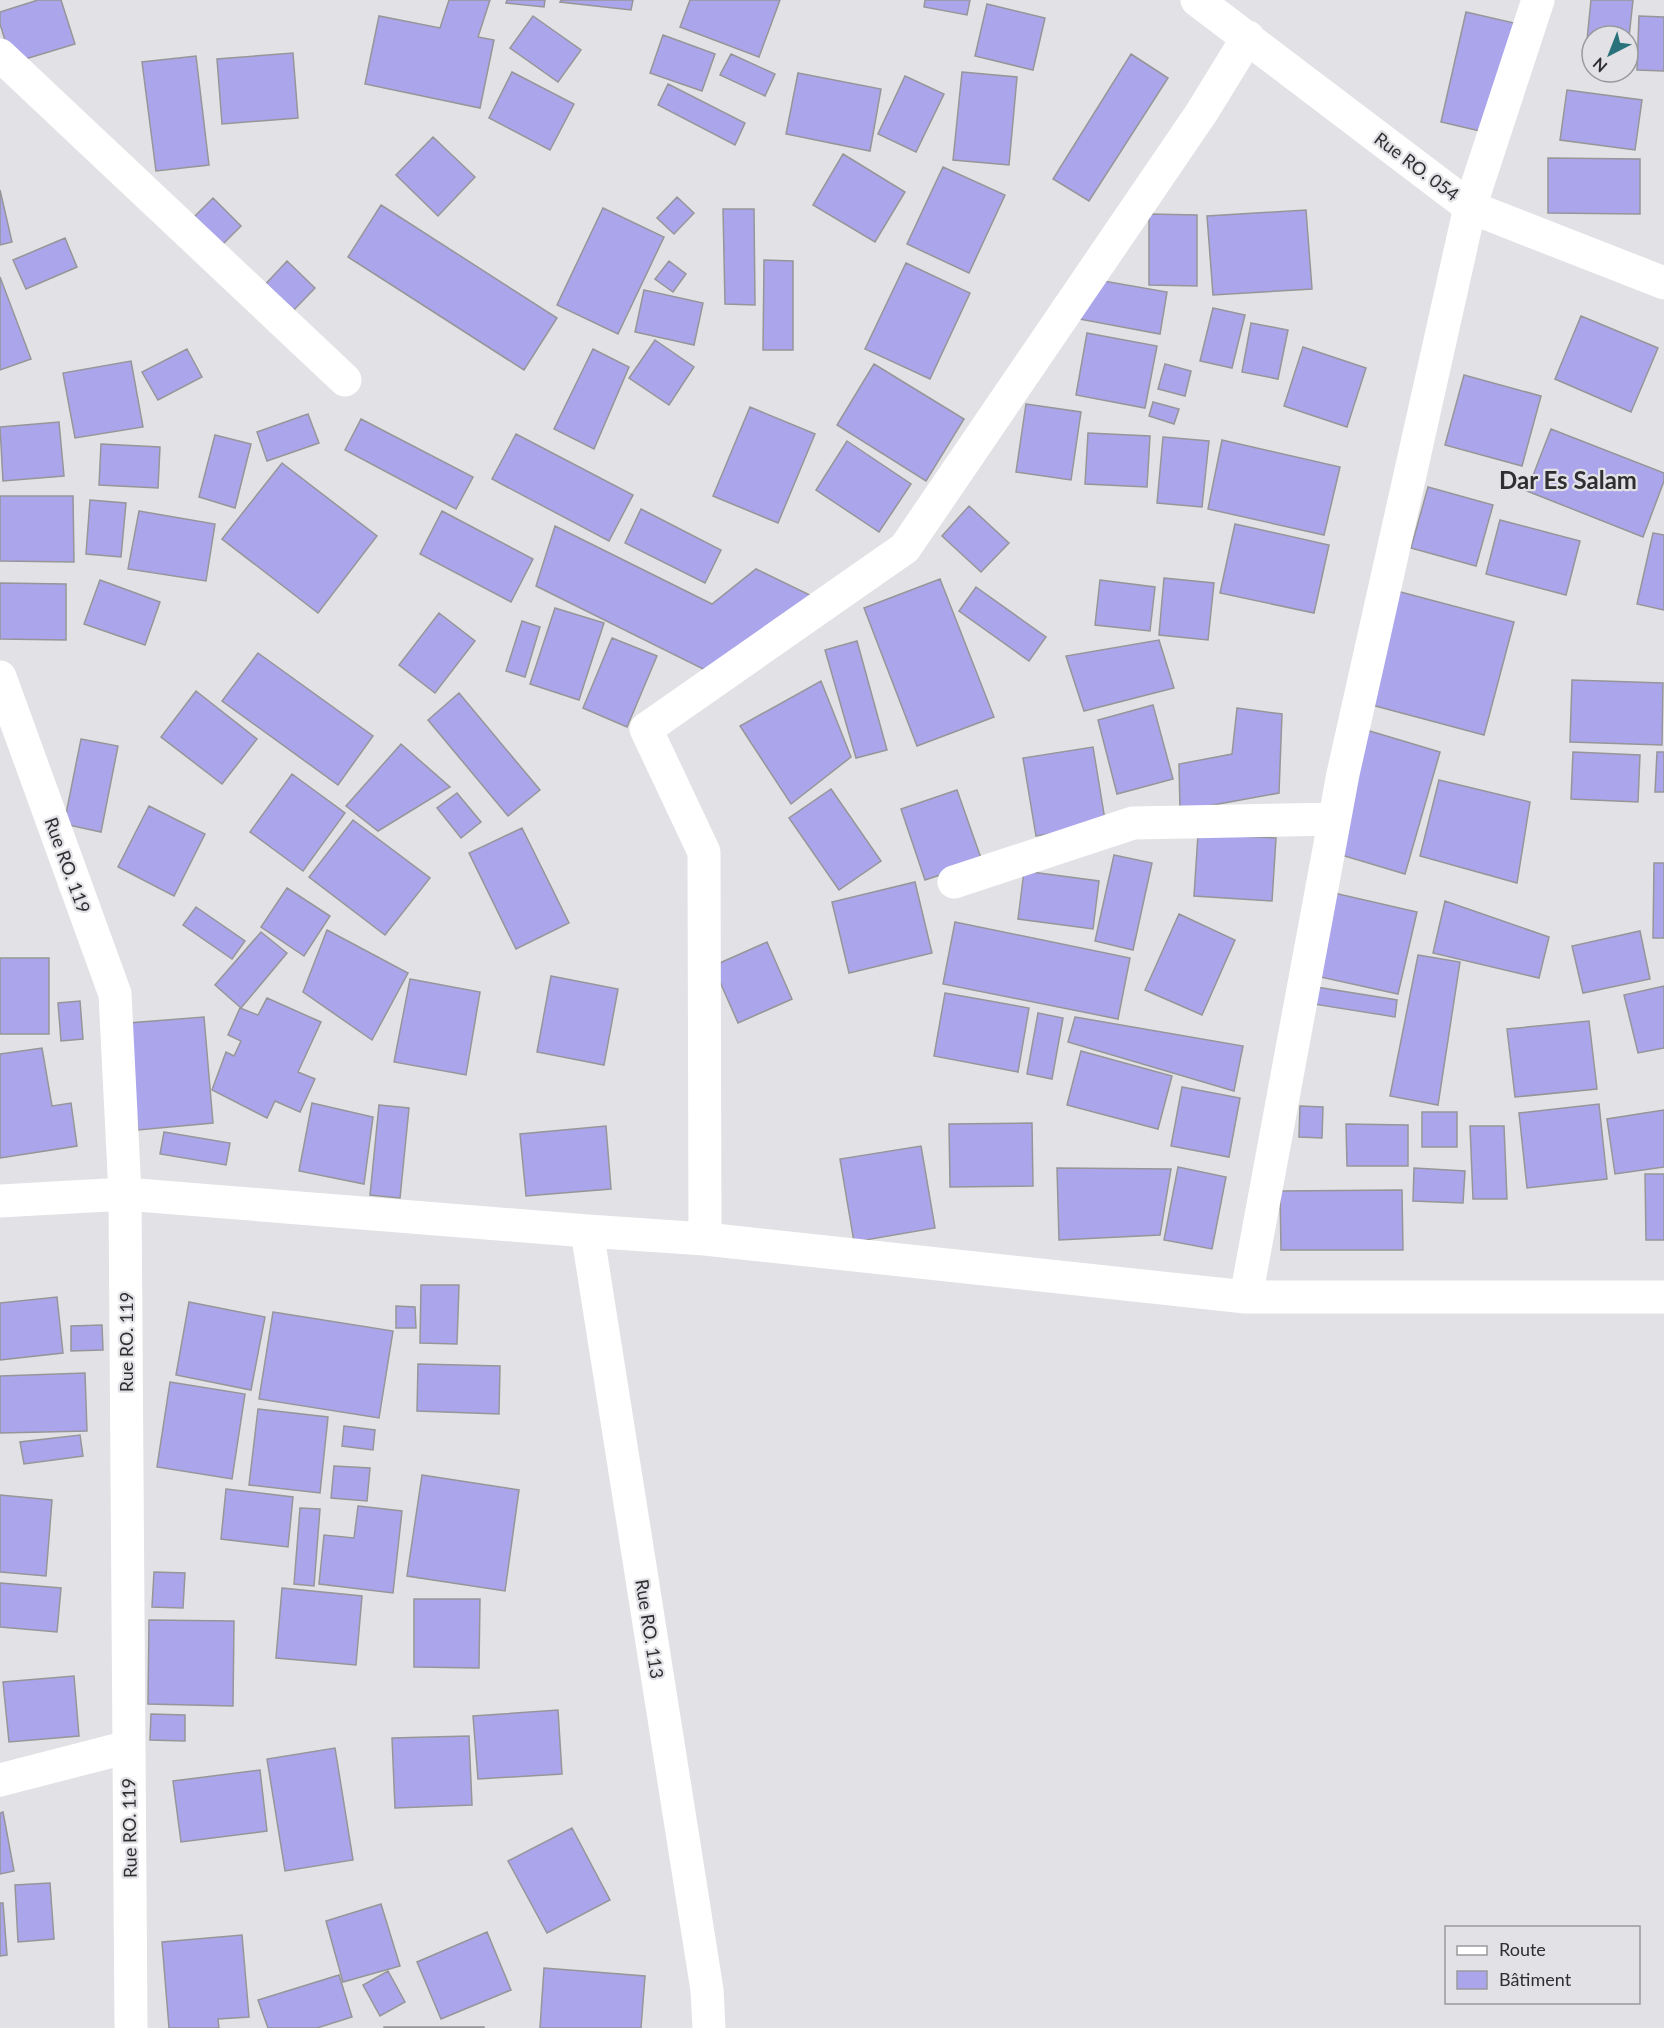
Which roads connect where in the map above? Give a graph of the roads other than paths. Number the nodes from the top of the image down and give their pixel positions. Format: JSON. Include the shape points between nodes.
{"nodes":[{"id":1,"x":1197,"y":0,"type":"edge"},
{"id":2,"x":1538,"y":0,"type":"edge"},
{"id":3,"x":1248,"y":37,"type":"junction"},
{"id":4,"x":0,"y":56,"type":"edge"},
{"id":5,"x":1470,"y":207,"type":"junction"},
{"id":6,"x":1664,"y":283,"type":"edge"},
{"id":7,"x":345,"y":380,"type":"dead end"},
{"id":8,"x":0,"y":677,"type":"edge"},
{"id":9,"x":1334,"y":819,"type":"junction"},
{"id":10,"x":954,"y":882,"type":"dead end"},
{"id":11,"x":125,"y":1194,"type":"junction"},
{"id":12,"x":0,"y":1201,"type":"edge"},
{"id":13,"x":587,"y":1231,"type":"junction"},
{"id":14,"x":705,"y":1239,"type":"junction"},
{"id":15,"x":1246,"y":1297,"type":"junction"},
{"id":16,"x":1664,"y":1297,"type":"edge"},
{"id":17,"x":128,"y":1747,"type":"junction"},
{"id":18,"x":0,"y":1780,"type":"edge"},
{"id":19,"x":131,"y":2028,"type":"edge"},
{"id":20,"x":709,"y":2028,"type":"edge"}],
"edges":[{"from":1,"to":3,"type":"street","name":"Rue RO. 054"},
{"from":2,"to":5,"type":"street"},
{"from":3,"to":5,"type":"street","name":"Rue RO. 054"},
{"from":3,"to":14,"type":"street","via":[[1202,112],[905,548],[646,729],[704,852]]},
{"from":4,"to":7,"type":"street"},
{"from":5,"to":6,"type":"street","name":"Rue RO. 054"},
{"from":5,"to":9,"type":"street"},
{"from":8,"to":11,"type":"street","name":"Rue RO. 119","via":[[115,994]]},
{"from":9,"to":10,"type":"street","via":[[1133,823]]},
{"from":9,"to":15,"type":"street"},
{"from":11,"to":12,"type":"street"},
{"from":11,"to":13,"type":"street"},
{"from":11,"to":17,"type":"street","name":"Rue RO. 119"},
{"from":13,"to":14,"type":"street"},
{"from":13,"to":20,"type":"street","name":"Rue RO. 113","via":[[707,1990]]},
{"from":14,"to":15,"type":"street"},
{"from":15,"to":16,"type":"street"},
{"from":17,"to":18,"type":"street"},
{"from":17,"to":19,"type":"street","name":"Rue RO. 119"}]}
